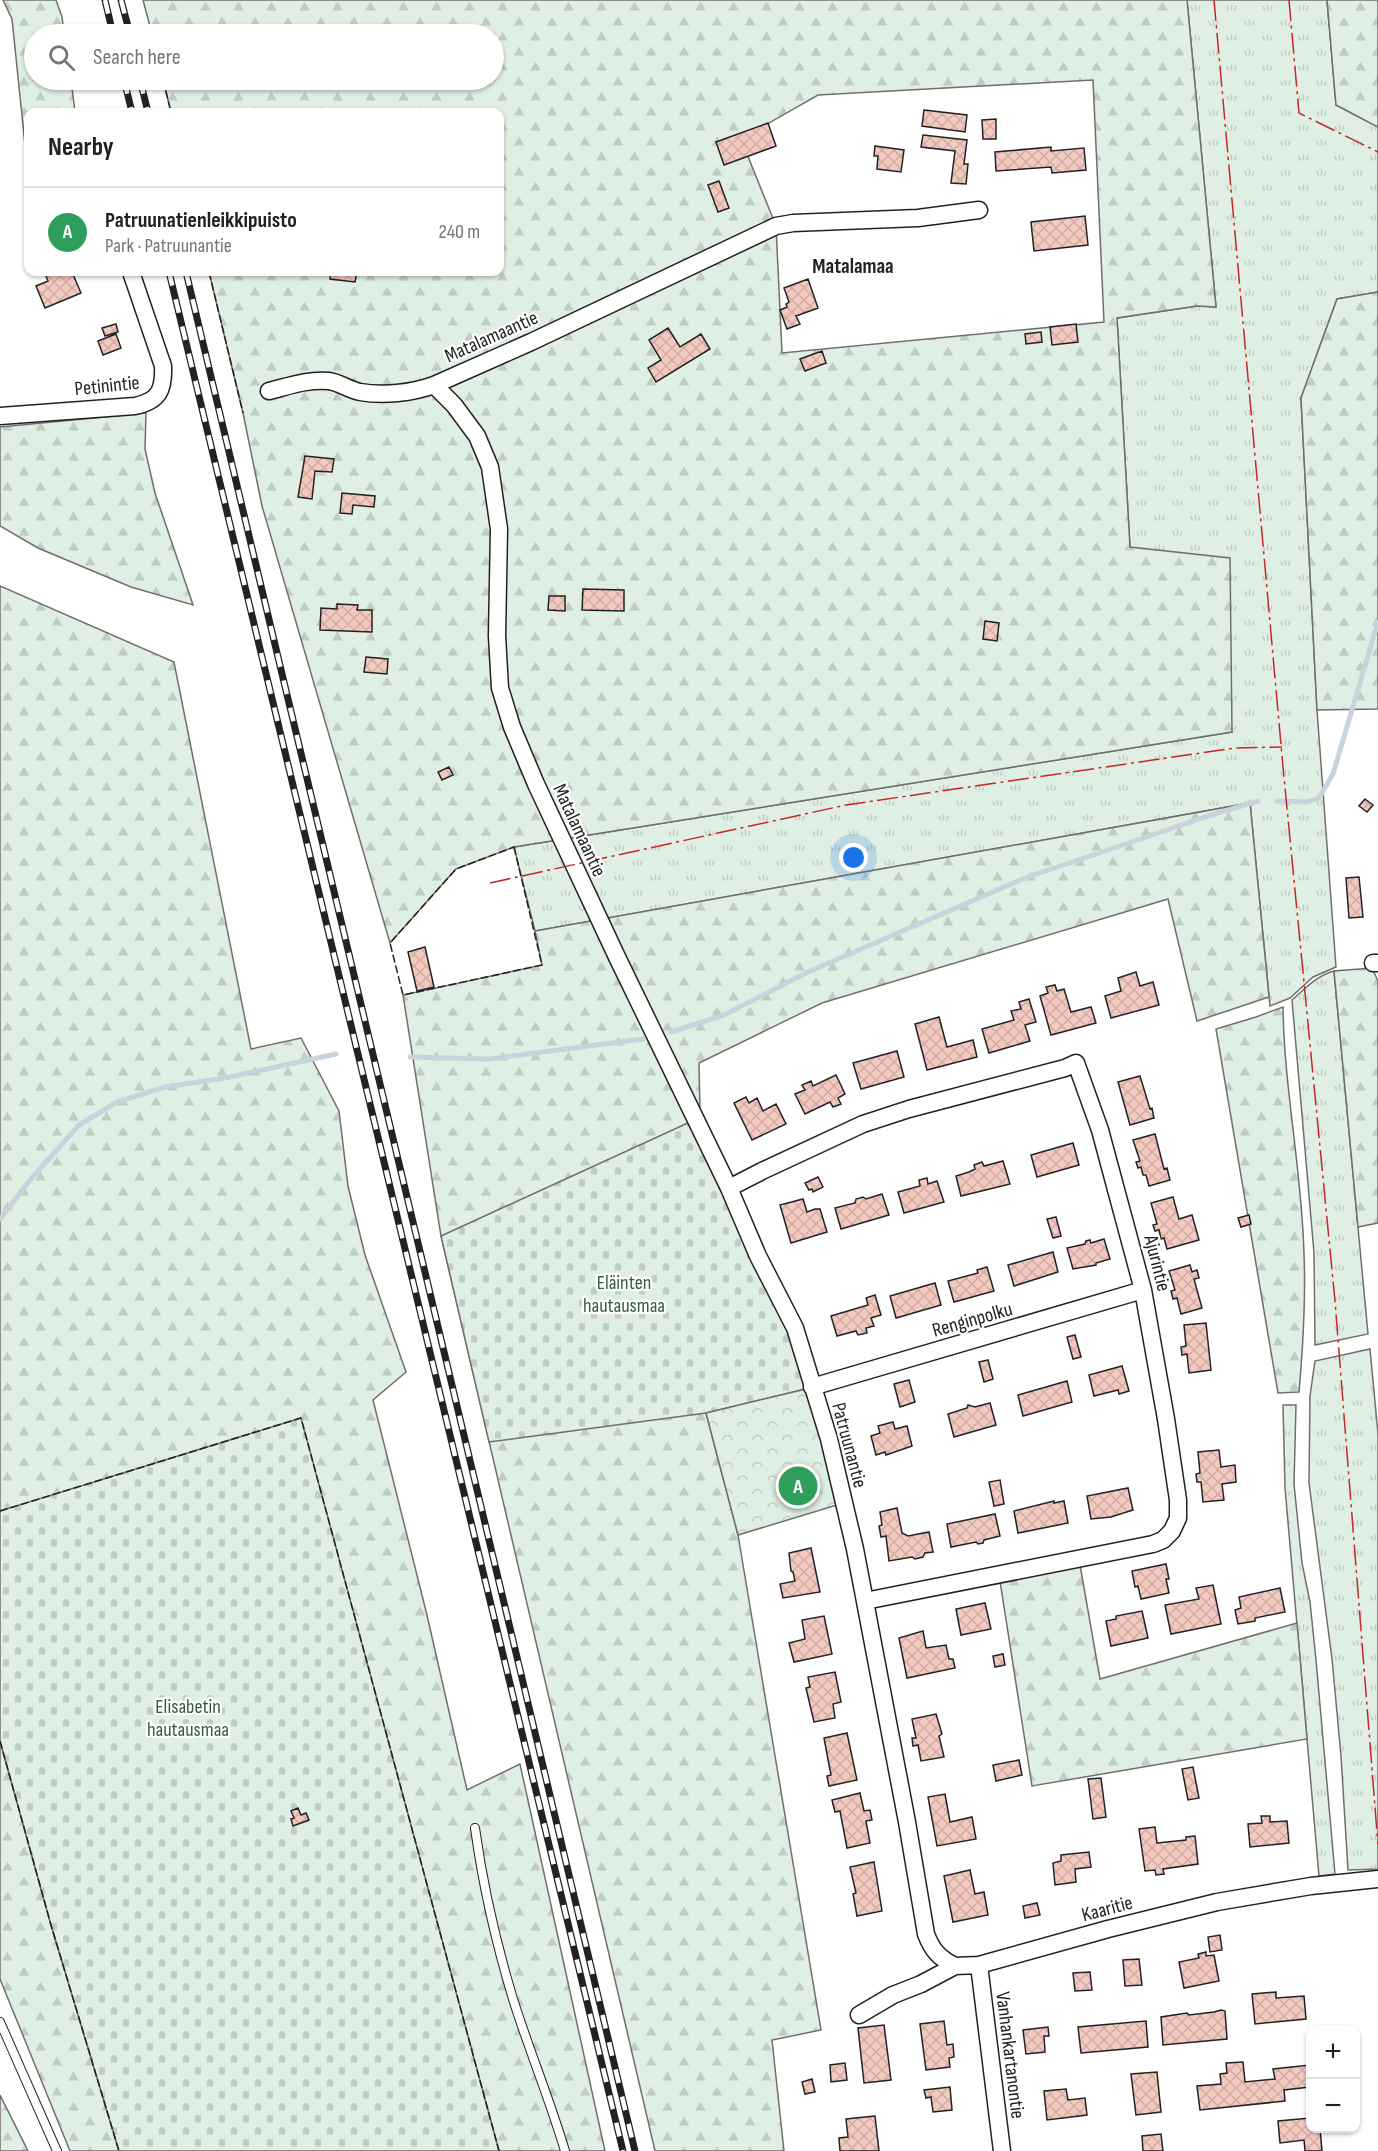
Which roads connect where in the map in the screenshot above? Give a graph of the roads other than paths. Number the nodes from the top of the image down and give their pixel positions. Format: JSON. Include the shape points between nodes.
{"nodes":[{"id":1,"x":979,"y":210,"type":"dead end"},
{"id":2,"x":132,"y":276,"type":"edge"},
{"id":3,"x":434,"y":385,"type":"junction"},
{"id":4,"x":269,"y":391,"type":"dead end"},
{"id":5,"x":0,"y":416,"type":"edge"},
{"id":6,"x":617,"y":957,"type":"joint"},
{"id":7,"x":729,"y":1188,"type":"junction"},
{"id":8,"x":1143,"y":1290,"type":"junction"},
{"id":9,"x":812,"y":1387,"type":"junction"},
{"id":10,"x":865,"y":1601,"type":"junction"},
{"id":11,"x":475,"y":1828,"type":"dead end"},
{"id":12,"x":1378,"y":1879,"type":"edge"},
{"id":13,"x":979,"y":1965,"type":"junction"},
{"id":14,"x":955,"y":1966,"type":"junction"},
{"id":15,"x":859,"y":2015,"type":"dead end"},
{"id":16,"x":0,"y":2022,"type":"edge"},
{"id":17,"x":57,"y":2151,"type":"edge"},
{"id":18,"x":565,"y":2151,"type":"edge"},
{"id":19,"x":1002,"y":2151,"type":"edge"}],
"edges":[{"from":1,"to":3,"type":"street","name":"Matalamaantie","via":[[918,218],[776,226]]},
{"from":2,"to":5,"type":"street","name":"Petinintie","via":[[163,366],[164,378],[158,394],[135,406]]},
{"from":3,"to":4,"type":"street","via":[[383,394],[344,388],[331,381],[299,383]]},
{"from":3,"to":6,"type":"street","name":"Matalamaantie","via":[[477,436],[490,467],[499,529],[500,688],[512,727]]},
{"from":6,"to":7,"type":"street","name":"Patruunantie"},
{"from":7,"to":8,"type":"street","name":"Ajurintie","via":[[862,1124],[1076,1063],[1100,1130]]},
{"from":7,"to":9,"type":"street","name":"Patruunantie","via":[[795,1328]]},
{"from":8,"to":9,"type":"street","name":"Renginpolku"},
{"from":8,"to":10,"type":"street","name":"Ajurintie","via":[[1179,1500],[1172,1531],[1154,1544]]},
{"from":9,"to":10,"type":"street","name":"Patruunantie","via":[[831,1450]]},
{"from":10,"to":14,"type":"street","name":"Patruunantie","via":[[926,1934],[931,1947]]},
{"from":11,"to":18,"type":"lane","via":[[494,1931]]},
{"from":12,"to":13,"type":"street","name":"Kaaritie","via":[[1217,1902]]},
{"from":13,"to":14,"type":"street","name":"Kaaritie"},
{"from":13,"to":19,"type":"street","name":"Vanhankartanontie"},
{"from":14,"to":15,"type":"street","name":"Kaaritie"},
{"from":16,"to":17,"type":"lane"}]}
